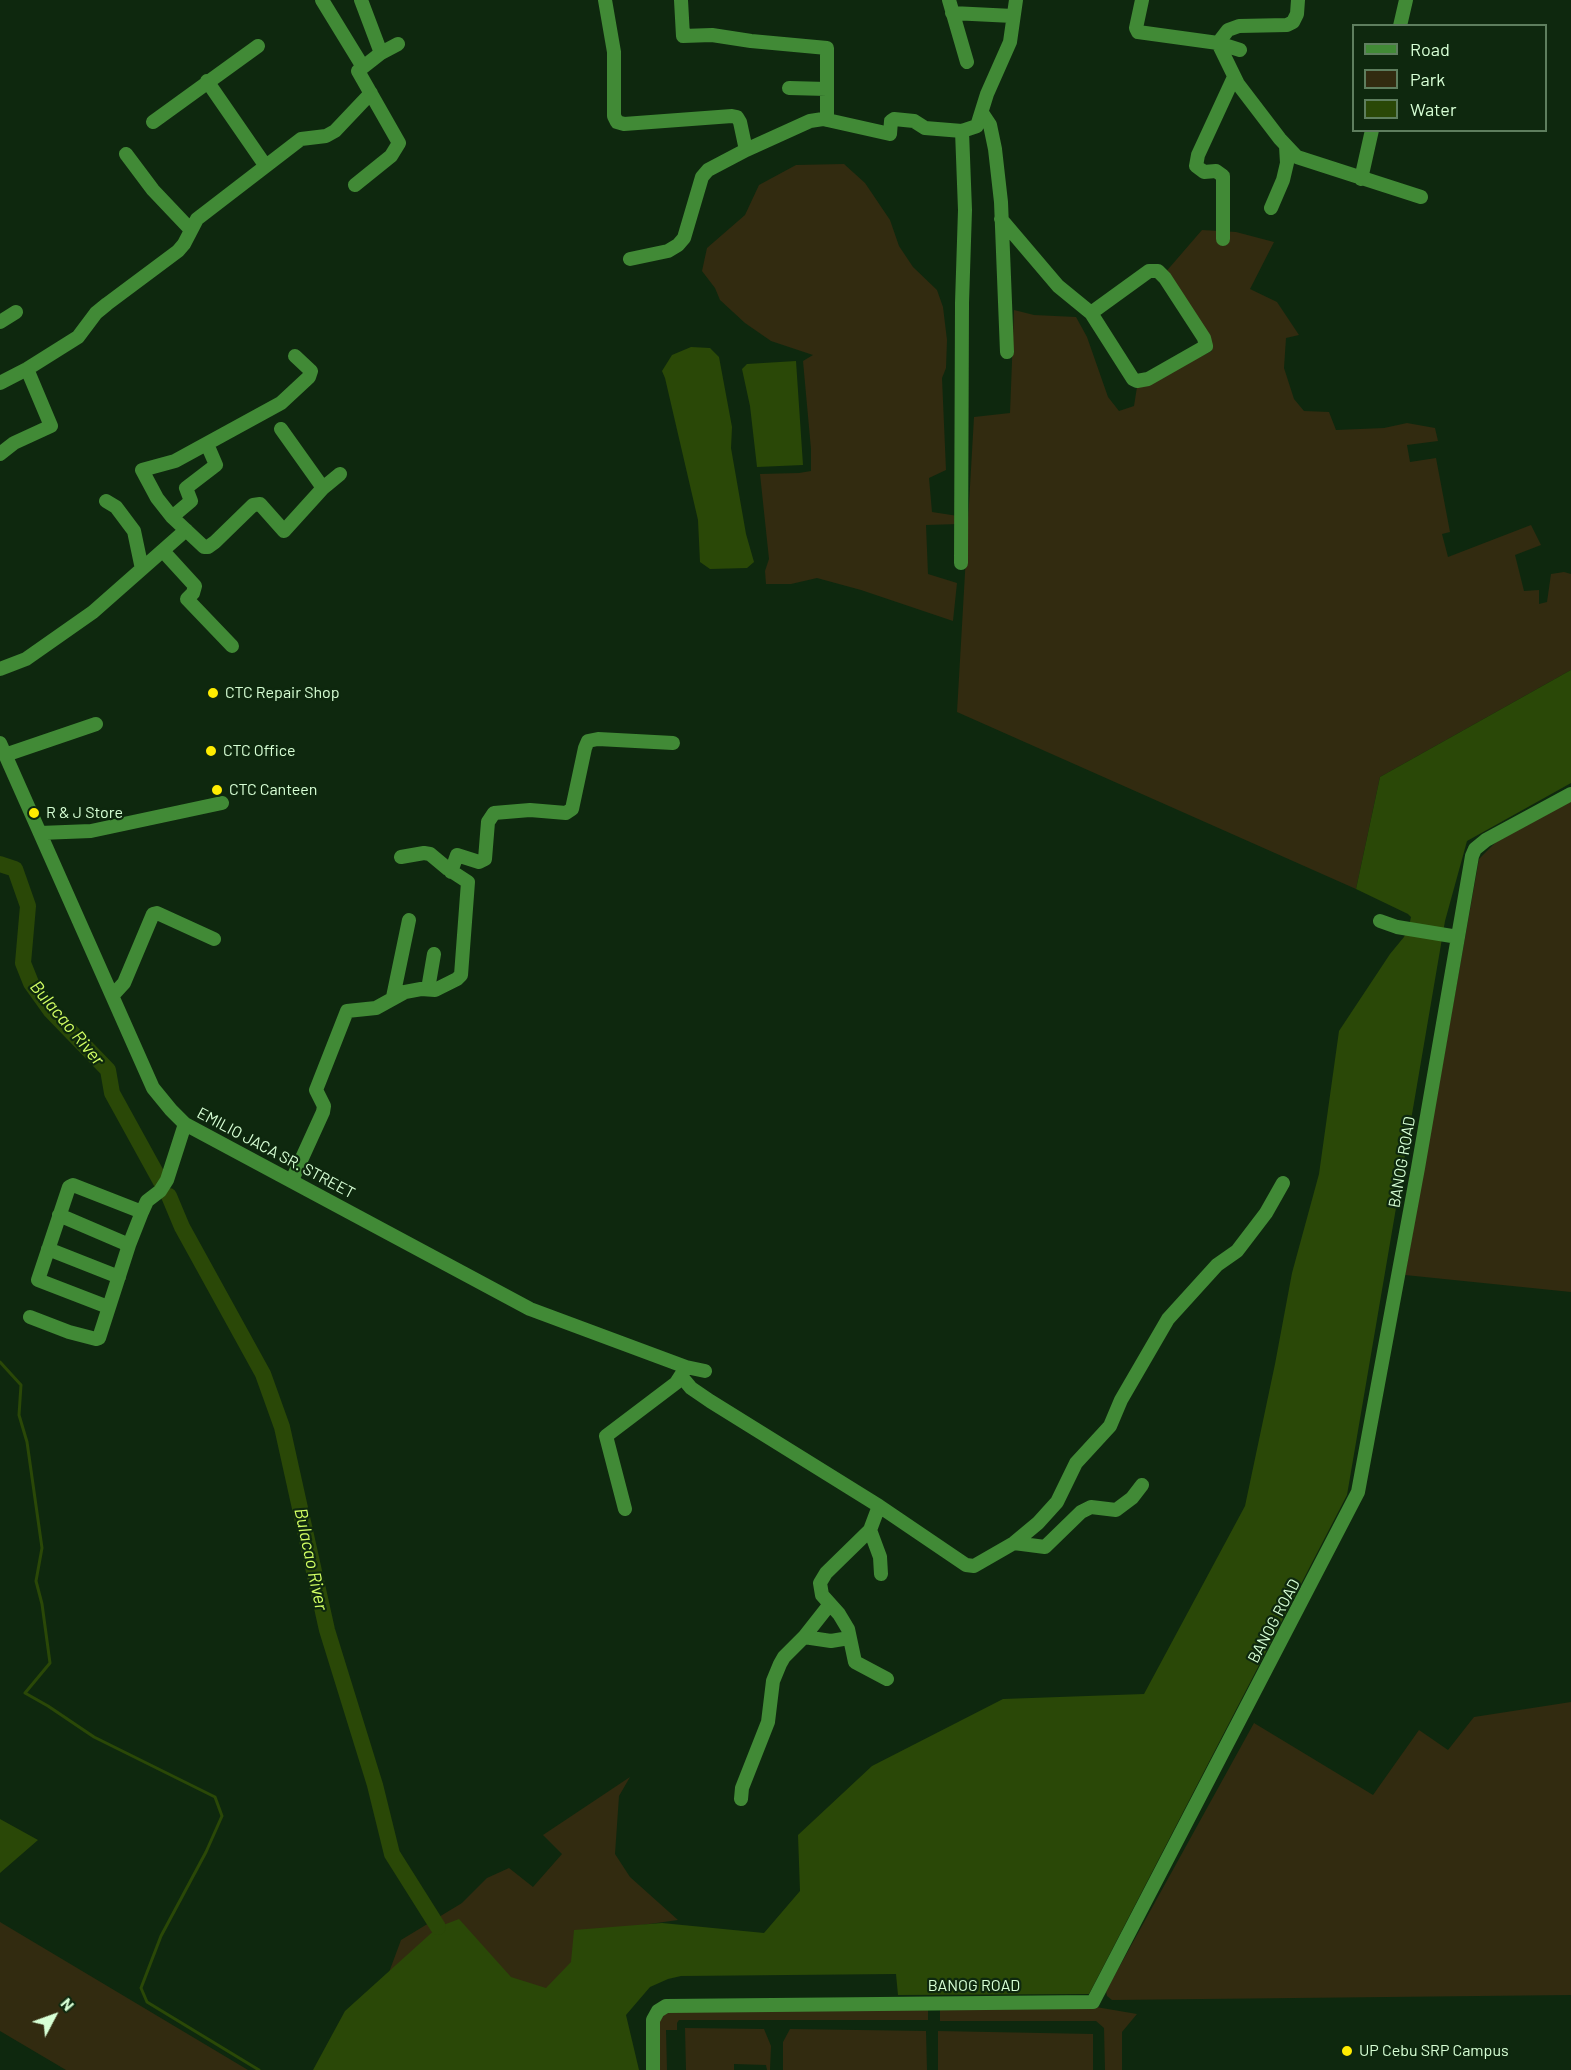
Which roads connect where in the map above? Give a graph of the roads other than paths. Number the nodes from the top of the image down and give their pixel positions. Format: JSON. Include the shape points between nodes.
{"nodes":[{"id":1,"x":322,"y":0,"type":"edge"},
{"id":2,"x":361,"y":0,"type":"edge"},
{"id":3,"x":605,"y":0,"type":"edge"},
{"id":4,"x":681,"y":0,"type":"edge"},
{"id":5,"x":1016,"y":0,"type":"edge"},
{"id":6,"x":1142,"y":0,"type":"edge"},
{"id":7,"x":1298,"y":0,"type":"edge"},
{"id":8,"x":1406,"y":0,"type":"edge"},
{"id":9,"x":951,"y":6,"type":"edge"},
{"id":10,"x":1014,"y":16,"type":"junction"},
{"id":11,"x":1400,"y":24,"type":"edge"},
{"id":12,"x":398,"y":44,"type":"dead end"},
{"id":13,"x":1218,"y":44,"type":"junction"},
{"id":14,"x":258,"y":46,"type":"dead end"},
{"id":15,"x":1240,"y":50,"type":"dead end"},
{"id":16,"x":381,"y":53,"type":"junction"},
{"id":17,"x":967,"y":62,"type":"dead end"},
{"id":18,"x":363,"y":67,"type":"junction"},
{"id":19,"x":1234,"y":77,"type":"junction"},
{"id":20,"x":207,"y":81,"type":"junction"},
{"id":21,"x":789,"y":88,"type":"dead end"},
{"id":22,"x":827,"y":89,"type":"junction"},
{"id":23,"x":371,"y":93,"type":"junction"},
{"id":24,"x":982,"y":113,"type":"junction"},
{"id":25,"x":827,"y":120,"type":"junction"},
{"id":26,"x":153,"y":122,"type":"dead end"},
{"id":27,"x":962,"y":131,"type":"junction"},
{"id":28,"x":1372,"y":132,"type":"edge"},
{"id":29,"x":1286,"y":146,"type":"junction"},
{"id":30,"x":746,"y":150,"type":"junction"},
{"id":31,"x":126,"y":154,"type":"dead end"},
{"id":32,"x":265,"y":165,"type":"junction"},
{"id":33,"x":1361,"y":179,"type":"junction"},
{"id":34,"x":355,"y":185,"type":"dead end"},
{"id":35,"x":1421,"y":197,"type":"dead end"},
{"id":36,"x":1271,"y":208,"type":"dead end"},
{"id":37,"x":1001,"y":219,"type":"junction"},
{"id":38,"x":190,"y":229,"type":"junction"},
{"id":39,"x":1223,"y":239,"type":"dead end"},
{"id":40,"x":630,"y":259,"type":"dead end"},
{"id":41,"x":16,"y":312,"type":"dead end"},
{"id":42,"x":1091,"y":314,"type":"junction"},
{"id":43,"x":0,"y":322,"type":"edge"},
{"id":44,"x":1007,"y":352,"type":"dead end"},
{"id":45,"x":295,"y":356,"type":"dead end"},
{"id":46,"x":27,"y":369,"type":"junction"},
{"id":47,"x":0,"y":383,"type":"edge"},
{"id":48,"x":281,"y":429,"type":"dead end"},
{"id":49,"x":207,"y":444,"type":"junction"},
{"id":50,"x":0,"y":454,"type":"edge"},
{"id":51,"x":340,"y":474,"type":"dead end"},
{"id":52,"x":323,"y":488,"type":"junction"},
{"id":53,"x":106,"y":501,"type":"dead end"},
{"id":54,"x":172,"y":517,"type":"junction"},
{"id":55,"x":186,"y":530,"type":"junction"},
{"id":56,"x":163,"y":551,"type":"junction"},
{"id":57,"x":961,"y":563,"type":"dead end"},
{"id":58,"x":142,"y":568,"type":"junction"},
{"id":59,"x":232,"y":646,"type":"dead end"},
{"id":60,"x":0,"y":669,"type":"edge"},
{"id":61,"x":96,"y":724,"type":"dead end"},
{"id":62,"x":673,"y":742,"type":"dead end"},
{"id":63,"x":3,"y":749,"type":"edge"},
{"id":64,"x":1571,"y":794,"type":"edge"},
{"id":65,"x":222,"y":803,"type":"dead end"},
{"id":66,"x":40,"y":833,"type":"junction"},
{"id":67,"x":401,"y":857,"type":"dead end"},
{"id":68,"x":451,"y":872,"type":"junction"},
{"id":69,"x":409,"y":920,"type":"dead end"},
{"id":70,"x":1380,"y":921,"type":"dead end"},
{"id":71,"x":1452,"y":936,"type":"junction"},
{"id":72,"x":214,"y":939,"type":"dead end"},
{"id":73,"x":434,"y":954,"type":"dead end"},
{"id":74,"x":428,"y":989,"type":"junction"},
{"id":75,"x":113,"y":995,"type":"junction"},
{"id":76,"x":393,"y":998,"type":"junction"},
{"id":77,"x":185,"y":1124,"type":"junction"},
{"id":78,"x":292,"y":1180,"type":"junction"},
{"id":79,"x":1283,"y":1183,"type":"dead end"},
{"id":80,"x":142,"y":1212,"type":"junction"},
{"id":81,"x":59,"y":1215,"type":"junction"},
{"id":82,"x":129,"y":1245,"type":"junction"},
{"id":83,"x":48,"y":1249,"type":"junction"},
{"id":84,"x":119,"y":1277,"type":"junction"},
{"id":85,"x":108,"y":1307,"type":"junction"},
{"id":86,"x":30,"y":1317,"type":"dead end"},
{"id":87,"x":705,"y":1371,"type":"dead end"},
{"id":88,"x":684,"y":1372,"type":"junction"},
{"id":89,"x":1142,"y":1485,"type":"dead end"},
{"id":90,"x":879,"y":1506,"type":"junction"},
{"id":91,"x":625,"y":1509,"type":"dead end"},
{"id":92,"x":870,"y":1530,"type":"junction"},
{"id":93,"x":1014,"y":1543,"type":"junction"},
{"id":94,"x":880,"y":1574,"type":"dead end"},
{"id":95,"x":830,"y":1604,"type":"junction"},
{"id":96,"x":804,"y":1637,"type":"junction"},
{"id":97,"x":849,"y":1638,"type":"junction"},
{"id":98,"x":887,"y":1679,"type":"dead end"},
{"id":99,"x":741,"y":1799,"type":"dead end"},
{"id":100,"x":653,"y":2070,"type":"edge"}],
"edges":[{"from":1,"to":18,"type":"street"},
{"from":2,"to":16,"type":"street"},
{"from":3,"to":30,"type":"street","via":[[614,52],[617,122],[737,117]]},
{"from":4,"to":22,"type":"street","via":[[683,36],[712,35],[827,48]]},
{"from":5,"to":10,"type":"street"},
{"from":6,"to":13,"type":"street","via":[[1138,32]]},
{"from":7,"to":13,"type":"street","via":[[1293,22],[1239,26],[1228,30]]},
{"from":8,"to":11,"type":"street"},
{"from":9,"to":10,"type":"street"},
{"from":9,"to":17,"type":"street"},
{"from":10,"to":24,"type":"street","via":[[1010,42]]},
{"from":12,"to":16,"type":"street"},
{"from":13,"to":15,"type":"street"},
{"from":13,"to":19,"type":"street"},
{"from":14,"to":20,"type":"street"},
{"from":16,"to":18,"type":"street"},
{"from":18,"to":23,"type":"street","via":[[358,71]]},
{"from":19,"to":29,"type":"street"},
{"from":19,"to":39,"type":"street","via":[[1196,166],[1223,176]]},
{"from":20,"to":26,"type":"street"},
{"from":20,"to":32,"type":"street"},
{"from":21,"to":22,"type":"street"},
{"from":22,"to":25,"type":"street"},
{"from":23,"to":32,"type":"street","via":[[335,131],[301,139]]},
{"from":23,"to":34,"type":"street","via":[[399,143],[391,156]]},
{"from":24,"to":27,"type":"street","via":[[977,126]]},
{"from":24,"to":37,"type":"street","via":[[990,125],[995,148]]},
{"from":25,"to":27,"type":"street","via":[[890,134],[894,119],[914,121],[925,128]]},
{"from":25,"to":30,"type":"street","via":[[810,121]]},
{"from":27,"to":57,"type":"street","via":[[965,210]]},
{"from":28,"to":33,"type":"street"},
{"from":29,"to":33,"type":"street","via":[[1297,157]]},
{"from":29,"to":36,"type":"street","via":[[1283,180]]},
{"from":30,"to":40,"type":"street","via":[[702,177],[684,238],[678,245]]},
{"from":31,"to":38,"type":"street"},
{"from":32,"to":38,"type":"street","via":[[197,219]]},
{"from":33,"to":35,"type":"street"},
{"from":37,"to":42,"type":"street","via":[[1058,286]]},
{"from":37,"to":44,"type":"street"},
{"from":38,"to":46,"type":"street","via":[[178,251],[96,313],[78,337]]},
{"from":41,"to":43,"type":"street"},
{"from":42,"to":42,"type":"street","via":[[1137,381],[1206,346],[1158,271],[1149,271]]},
{"from":45,"to":49,"type":"street","via":[[311,371],[309,377],[281,403]]},
{"from":46,"to":47,"type":"street"},
{"from":46,"to":50,"type":"street","via":[[51,426]]},
{"from":48,"to":52,"type":"street"},
{"from":49,"to":54,"type":"street","via":[[216,465],[186,488],[191,501]]},
{"from":49,"to":54,"type":"street","via":[[175,461],[142,470]]},
{"from":51,"to":52,"type":"street"},
{"from":52,"to":55,"type":"street","via":[[284,531],[260,504],[253,505],[208,547]]},
{"from":53,"to":58,"type":"street","via":[[116,507],[134,531]]},
{"from":54,"to":55,"type":"street"},
{"from":55,"to":56,"type":"street"},
{"from":56,"to":58,"type":"street"},
{"from":56,"to":59,"type":"street","via":[[195,586],[187,599]]},
{"from":58,"to":60,"type":"street","via":[[93,612],[26,659]]},
{"from":61,"to":63,"type":"street"},
{"from":62,"to":68,"type":"street","via":[[588,741],[572,809],[566,813],[494,813],[488,822],[485,859],[479,862],[457,855]]},
{"from":63,"to":66,"type":"street","name":"EMILIO JACA SR. STREET"},
{"from":64,"to":71,"type":"street","name":"BANOG ROAD","via":[[1475,849]]},
{"from":65,"to":66,"type":"street","via":[[91,831]]},
{"from":66,"to":75,"type":"street","name":"EMILIO JACA SR. STREET"},
{"from":67,"to":68,"type":"street","via":[[427,854]]},
{"from":68,"to":74,"type":"street","via":[[469,885],[463,969],[458,979],[435,990]]},
{"from":69,"to":76,"type":"street"},
{"from":70,"to":71,"type":"street"},
{"from":71,"to":100,"type":"street","name":"BANOG ROAD","via":[[1418,1168],[1358,1492],[1093,2002],[666,2006],[653,2020]]},
{"from":72,"to":75,"type":"street","via":[[153,914],[124,982]]},
{"from":73,"to":74,"type":"street"},
{"from":74,"to":76,"type":"street"},
{"from":75,"to":77,"type":"street","name":"EMILIO JACA SR. STREET","via":[[153,1088]]},
{"from":76,"to":78,"type":"street","via":[[376,1008],[352,1009],[345,1015],[316,1090],[323,1112]]},
{"from":77,"to":78,"type":"street","name":"EMILIO JACA SR. STREET"},
{"from":77,"to":80,"type":"street","via":[[167,1180]]},
{"from":78,"to":88,"type":"street","name":"EMILIO JACA SR. STREET","via":[[530,1309]]},
{"from":79,"to":93,"type":"street","via":[[1237,1251],[1217,1265],[1168,1319],[1110,1426],[1076,1463],[1057,1502]]},
{"from":80,"to":81,"type":"street","via":[[71,1185]]},
{"from":80,"to":82,"type":"street"},
{"from":81,"to":82,"type":"street"},
{"from":81,"to":83,"type":"street"},
{"from":82,"to":84,"type":"street"},
{"from":83,"to":84,"type":"street"},
{"from":83,"to":85,"type":"street","via":[[38,1280]]},
{"from":84,"to":85,"type":"street"},
{"from":85,"to":86,"type":"street","via":[[101,1336],[96,1340]]},
{"from":87,"to":88,"type":"street","name":"EMILIO JACA SR. STREET"},
{"from":88,"to":90,"type":"street","via":[[691,1388]]},
{"from":88,"to":91,"type":"street","via":[[676,1383],[606,1436]]},
{"from":89,"to":93,"type":"street","via":[[1116,1510],[1091,1507],[1081,1512],[1045,1547]]},
{"from":90,"to":92,"type":"street"},
{"from":90,"to":93,"type":"street","via":[[966,1565],[974,1566]]},
{"from":92,"to":94,"type":"street","via":[[880,1557]]},
{"from":92,"to":95,"type":"street","via":[[820,1583],[822,1595]]},
{"from":95,"to":96,"type":"street"},
{"from":95,"to":97,"type":"street"},
{"from":96,"to":97,"type":"street","via":[[831,1641]]},
{"from":96,"to":99,"type":"street","via":[[784,1657],[773,1681],[768,1722]]},
{"from":97,"to":98,"type":"street","via":[[855,1662]]}]}
